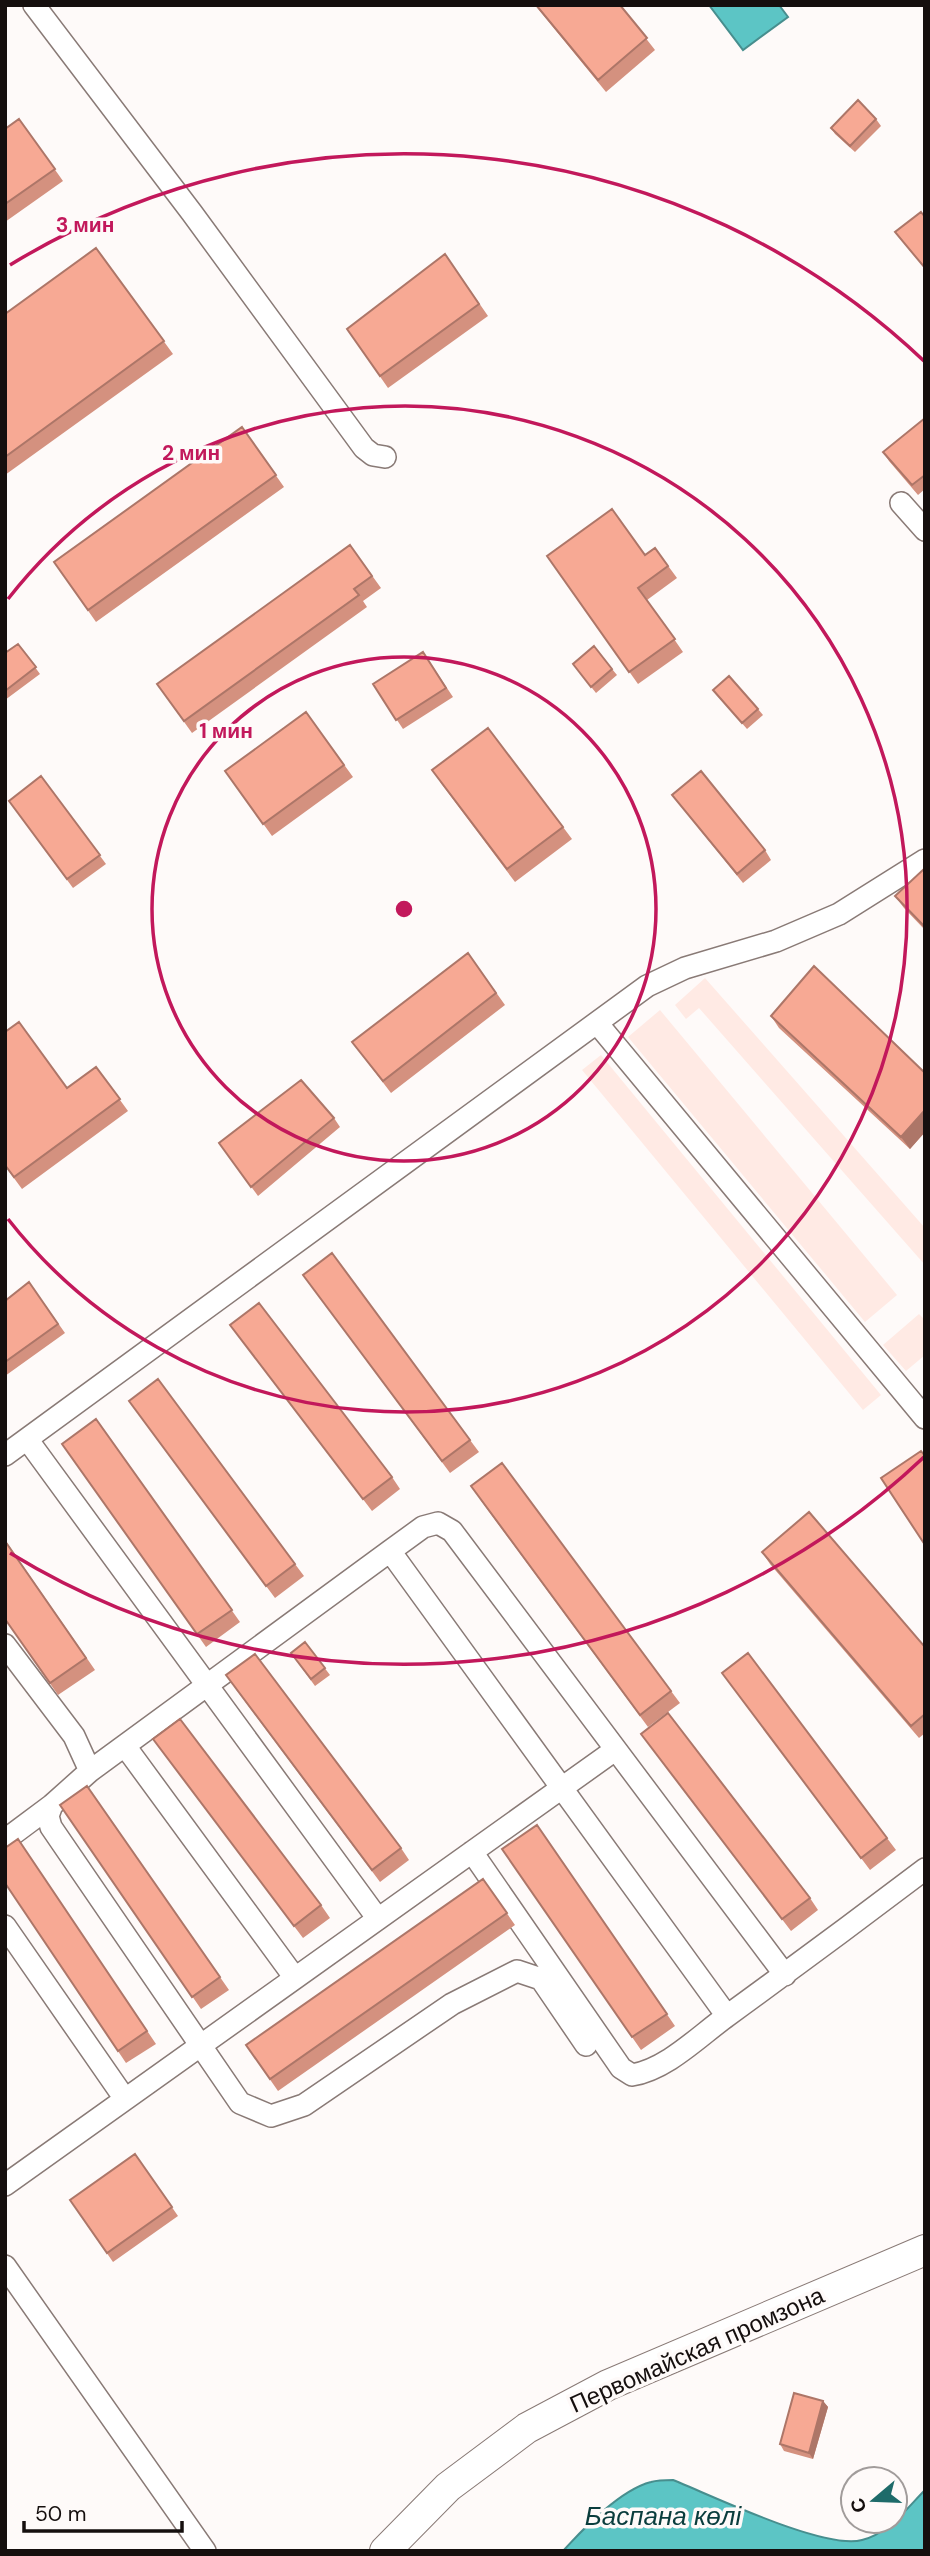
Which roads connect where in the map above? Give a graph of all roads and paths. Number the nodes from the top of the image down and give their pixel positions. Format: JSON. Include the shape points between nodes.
{"nodes":[{"id":1,"x":34,"y":5,"type":"edge"},
{"id":2,"x":385,"y":457,"type":"dead end"},
{"id":3,"x":901,"y":503,"type":"dead end"},
{"id":4,"x":925,"y":530,"type":"edge"},
{"id":5,"x":925,"y":860,"type":"edge"},
{"id":6,"x":597,"y":1023,"type":"junction"},
{"id":7,"x":925,"y":1418,"type":"edge"},
{"id":8,"x":27,"y":1439,"type":"junction"},
{"id":9,"x":5,"y":1455,"type":"edge"},
{"id":10,"x":390,"y":1551,"type":"junction"},
{"id":11,"x":5,"y":1645,"type":"edge"},
{"id":12,"x":207,"y":1686,"type":"junction"},
{"id":13,"x":125,"y":1746,"type":"junction"},
{"id":14,"x":615,"y":1750,"type":"junction"},
{"id":15,"x":90,"y":1771,"type":"junction"},
{"id":16,"x":563,"y":1787,"type":"junction"},
{"id":17,"x":52,"y":1805,"type":"junction"},
{"id":18,"x":5,"y":1840,"type":"edge"},
{"id":19,"x":472,"y":1852,"type":"junction"},
{"id":20,"x":925,"y":1869,"type":"edge"},
{"id":21,"x":378,"y":1919,"type":"junction"},
{"id":22,"x":5,"y":1926,"type":"edge"},
{"id":23,"x":785,"y":1975,"type":"junction"},
{"id":24,"x":295,"y":1978,"type":"junction"},
{"id":25,"x":727,"y":2016,"type":"junction"},
{"id":26,"x":201,"y":2045,"type":"junction"},
{"id":27,"x":586,"y":2045,"type":"dead end"},
{"id":28,"x":125,"y":2099,"type":"junction"},
{"id":29,"x":5,"y":2185,"type":"edge"},
{"id":30,"x":925,"y":2250,"type":"edge"},
{"id":31,"x":5,"y":2266,"type":"edge"},
{"id":32,"x":205,"y":2551,"type":"edge"},
{"id":33,"x":386,"y":2551,"type":"edge"}],
"edges":[{"from":1,"to":2,"type":"street","via":[[364,447]]},
{"from":3,"to":4,"type":"street"},
{"from":5,"to":6,"type":"street","via":[[839,914],[776,941],[685,968],[647,986]]},
{"from":6,"to":7,"type":"street"},
{"from":6,"to":8,"type":"street"},
{"from":8,"to":9,"type":"street"},
{"from":8,"to":12,"type":"street"},
{"from":10,"to":12,"type":"street"},
{"from":10,"to":14,"type":"street","via":[[423,1527],[438,1523],[452,1531]]},
{"from":10,"to":16,"type":"street"},
{"from":11,"to":15,"type":"street","via":[[74,1736]]},
{"from":12,"to":13,"type":"street"},
{"from":12,"to":21,"type":"street"},
{"from":13,"to":15,"type":"street"},
{"from":13,"to":24,"type":"street"},
{"from":14,"to":16,"type":"street"},
{"from":14,"to":23,"type":"street"},
{"from":15,"to":17,"type":"street"},
{"from":16,"to":19,"type":"street"},
{"from":16,"to":25,"type":"street"},
{"from":17,"to":18,"type":"street"},
{"from":17,"to":26,"type":"street","via":[[51,1827]]},
{"from":19,"to":21,"type":"street"},
{"from":19,"to":25,"type":"street","via":[[621,2068],[632,2075],[646,2073]]},
{"from":20,"to":23,"type":"street"},
{"from":21,"to":24,"type":"street"},
{"from":22,"to":28,"type":"street"},
{"from":23,"to":25,"type":"street"},
{"from":24,"to":26,"type":"street"},
{"from":26,"to":27,"type":"street","via":[[240,2103],[271,2116],[304,2105],[452,2004],[517,1971],[541,1979]]},
{"from":26,"to":28,"type":"street"},
{"from":28,"to":29,"type":"street"},
{"from":30,"to":33,"type":"main road","name":"Первомайская промзона","via":[[608,2385],[527,2428],[448,2487]]},
{"from":31,"to":32,"type":"street"}]}
